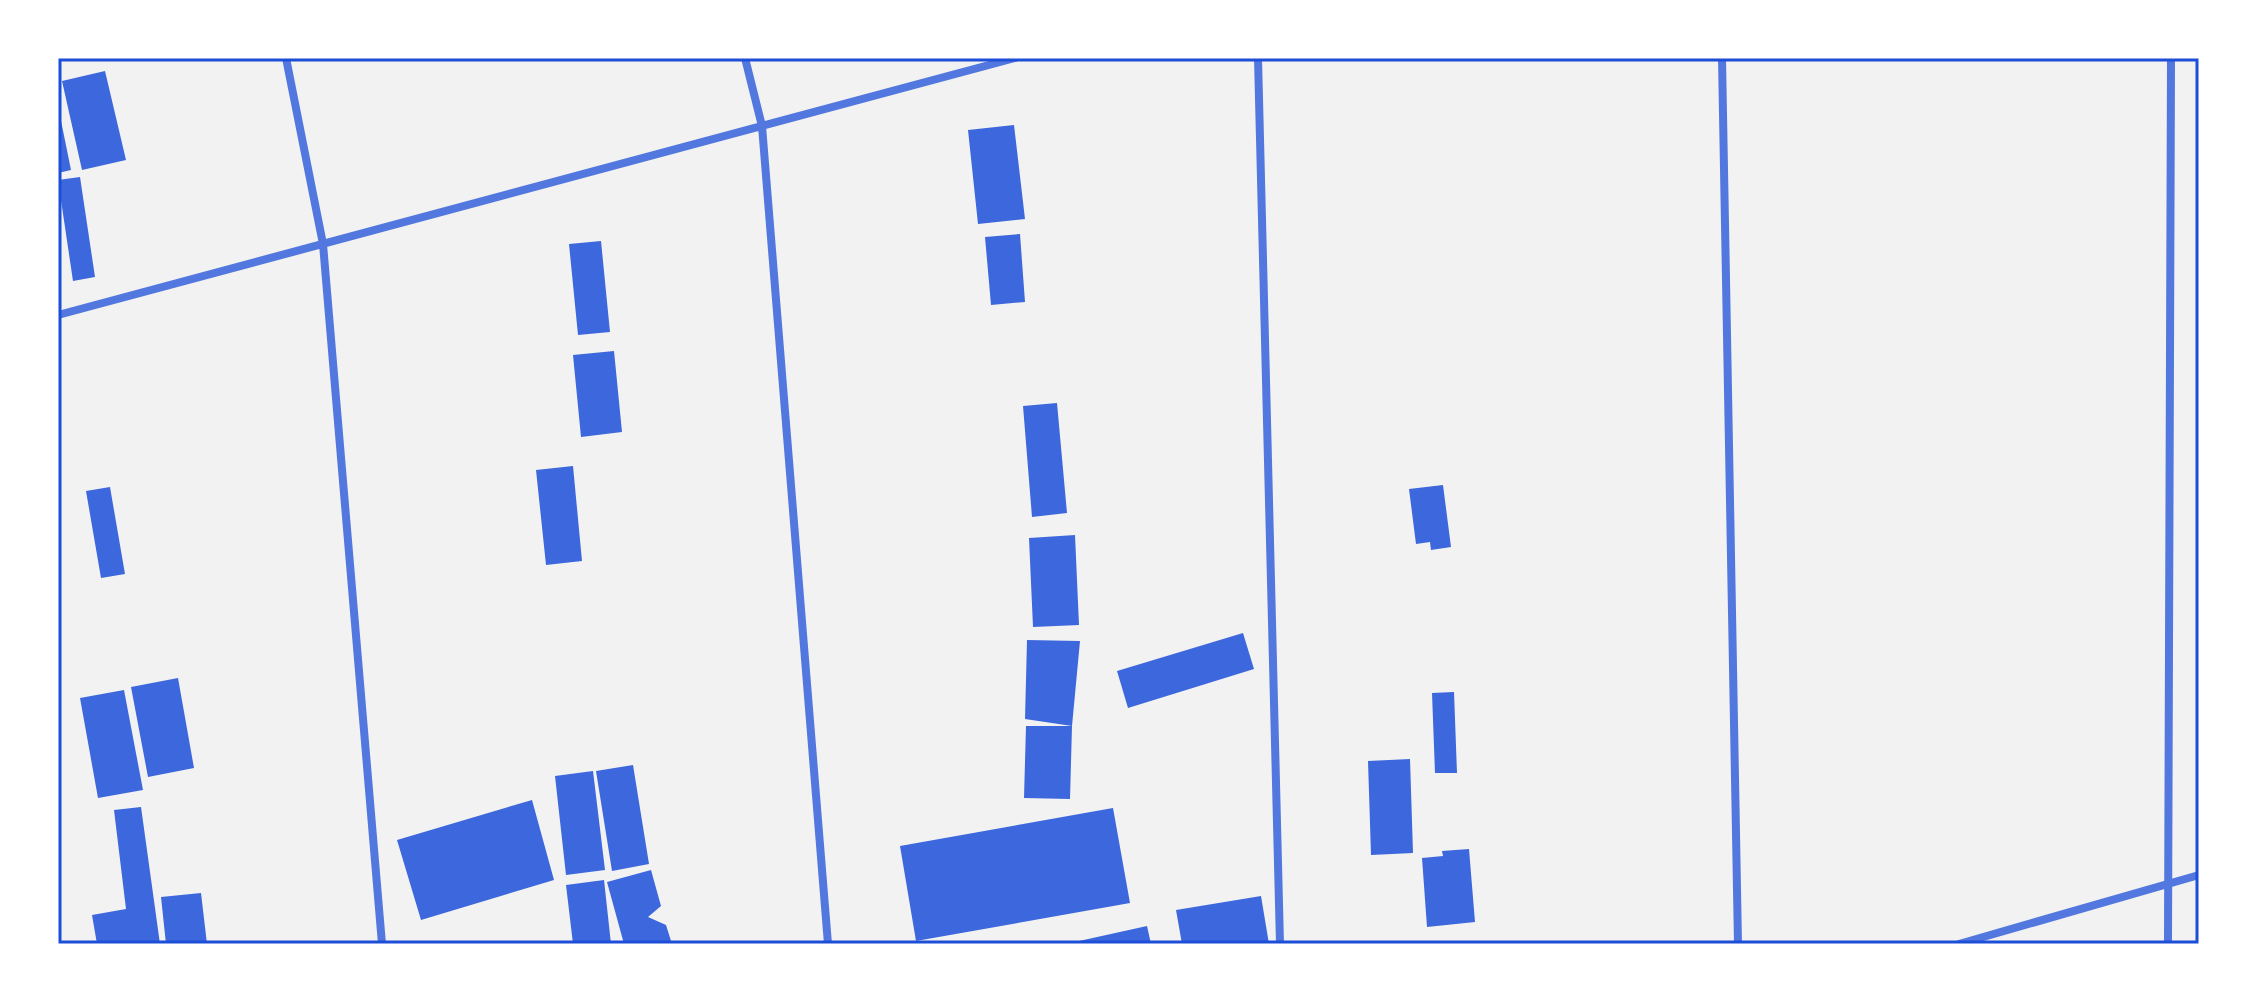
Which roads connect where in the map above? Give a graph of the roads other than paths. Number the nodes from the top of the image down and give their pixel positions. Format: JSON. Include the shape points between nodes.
{"nodes":[{"id":1,"x":286,"y":58,"type":"edge"},
{"id":2,"x":745,"y":58,"type":"edge"},
{"id":3,"x":1015,"y":58,"type":"edge"},
{"id":4,"x":1258,"y":58,"type":"edge"},
{"id":5,"x":1722,"y":58,"type":"edge"},
{"id":6,"x":2171,"y":58,"type":"edge"},
{"id":7,"x":762,"y":126,"type":"junction"},
{"id":8,"x":323,"y":244,"type":"junction"},
{"id":9,"x":58,"y":315,"type":"edge"},
{"id":10,"x":2199,"y":875,"type":"edge"},
{"id":11,"x":2169,"y":884,"type":"junction"},
{"id":12,"x":382,"y":944,"type":"edge"},
{"id":13,"x":828,"y":944,"type":"edge"},
{"id":14,"x":1280,"y":944,"type":"edge"},
{"id":15,"x":1738,"y":944,"type":"edge"},
{"id":16,"x":1959,"y":944,"type":"edge"},
{"id":17,"x":2168,"y":944,"type":"edge"}],
"edges":[{"from":1,"to":8,"type":"street"},
{"from":2,"to":7,"type":"street"},
{"from":3,"to":7,"type":"street"},
{"from":4,"to":14,"type":"street"},
{"from":5,"to":15,"type":"street"},
{"from":6,"to":11,"type":"street"},
{"from":7,"to":8,"type":"street"},
{"from":7,"to":13,"type":"street"},
{"from":8,"to":9,"type":"street"},
{"from":8,"to":12,"type":"street"},
{"from":10,"to":11,"type":"street"},
{"from":11,"to":16,"type":"street"},
{"from":11,"to":17,"type":"street"}]}
